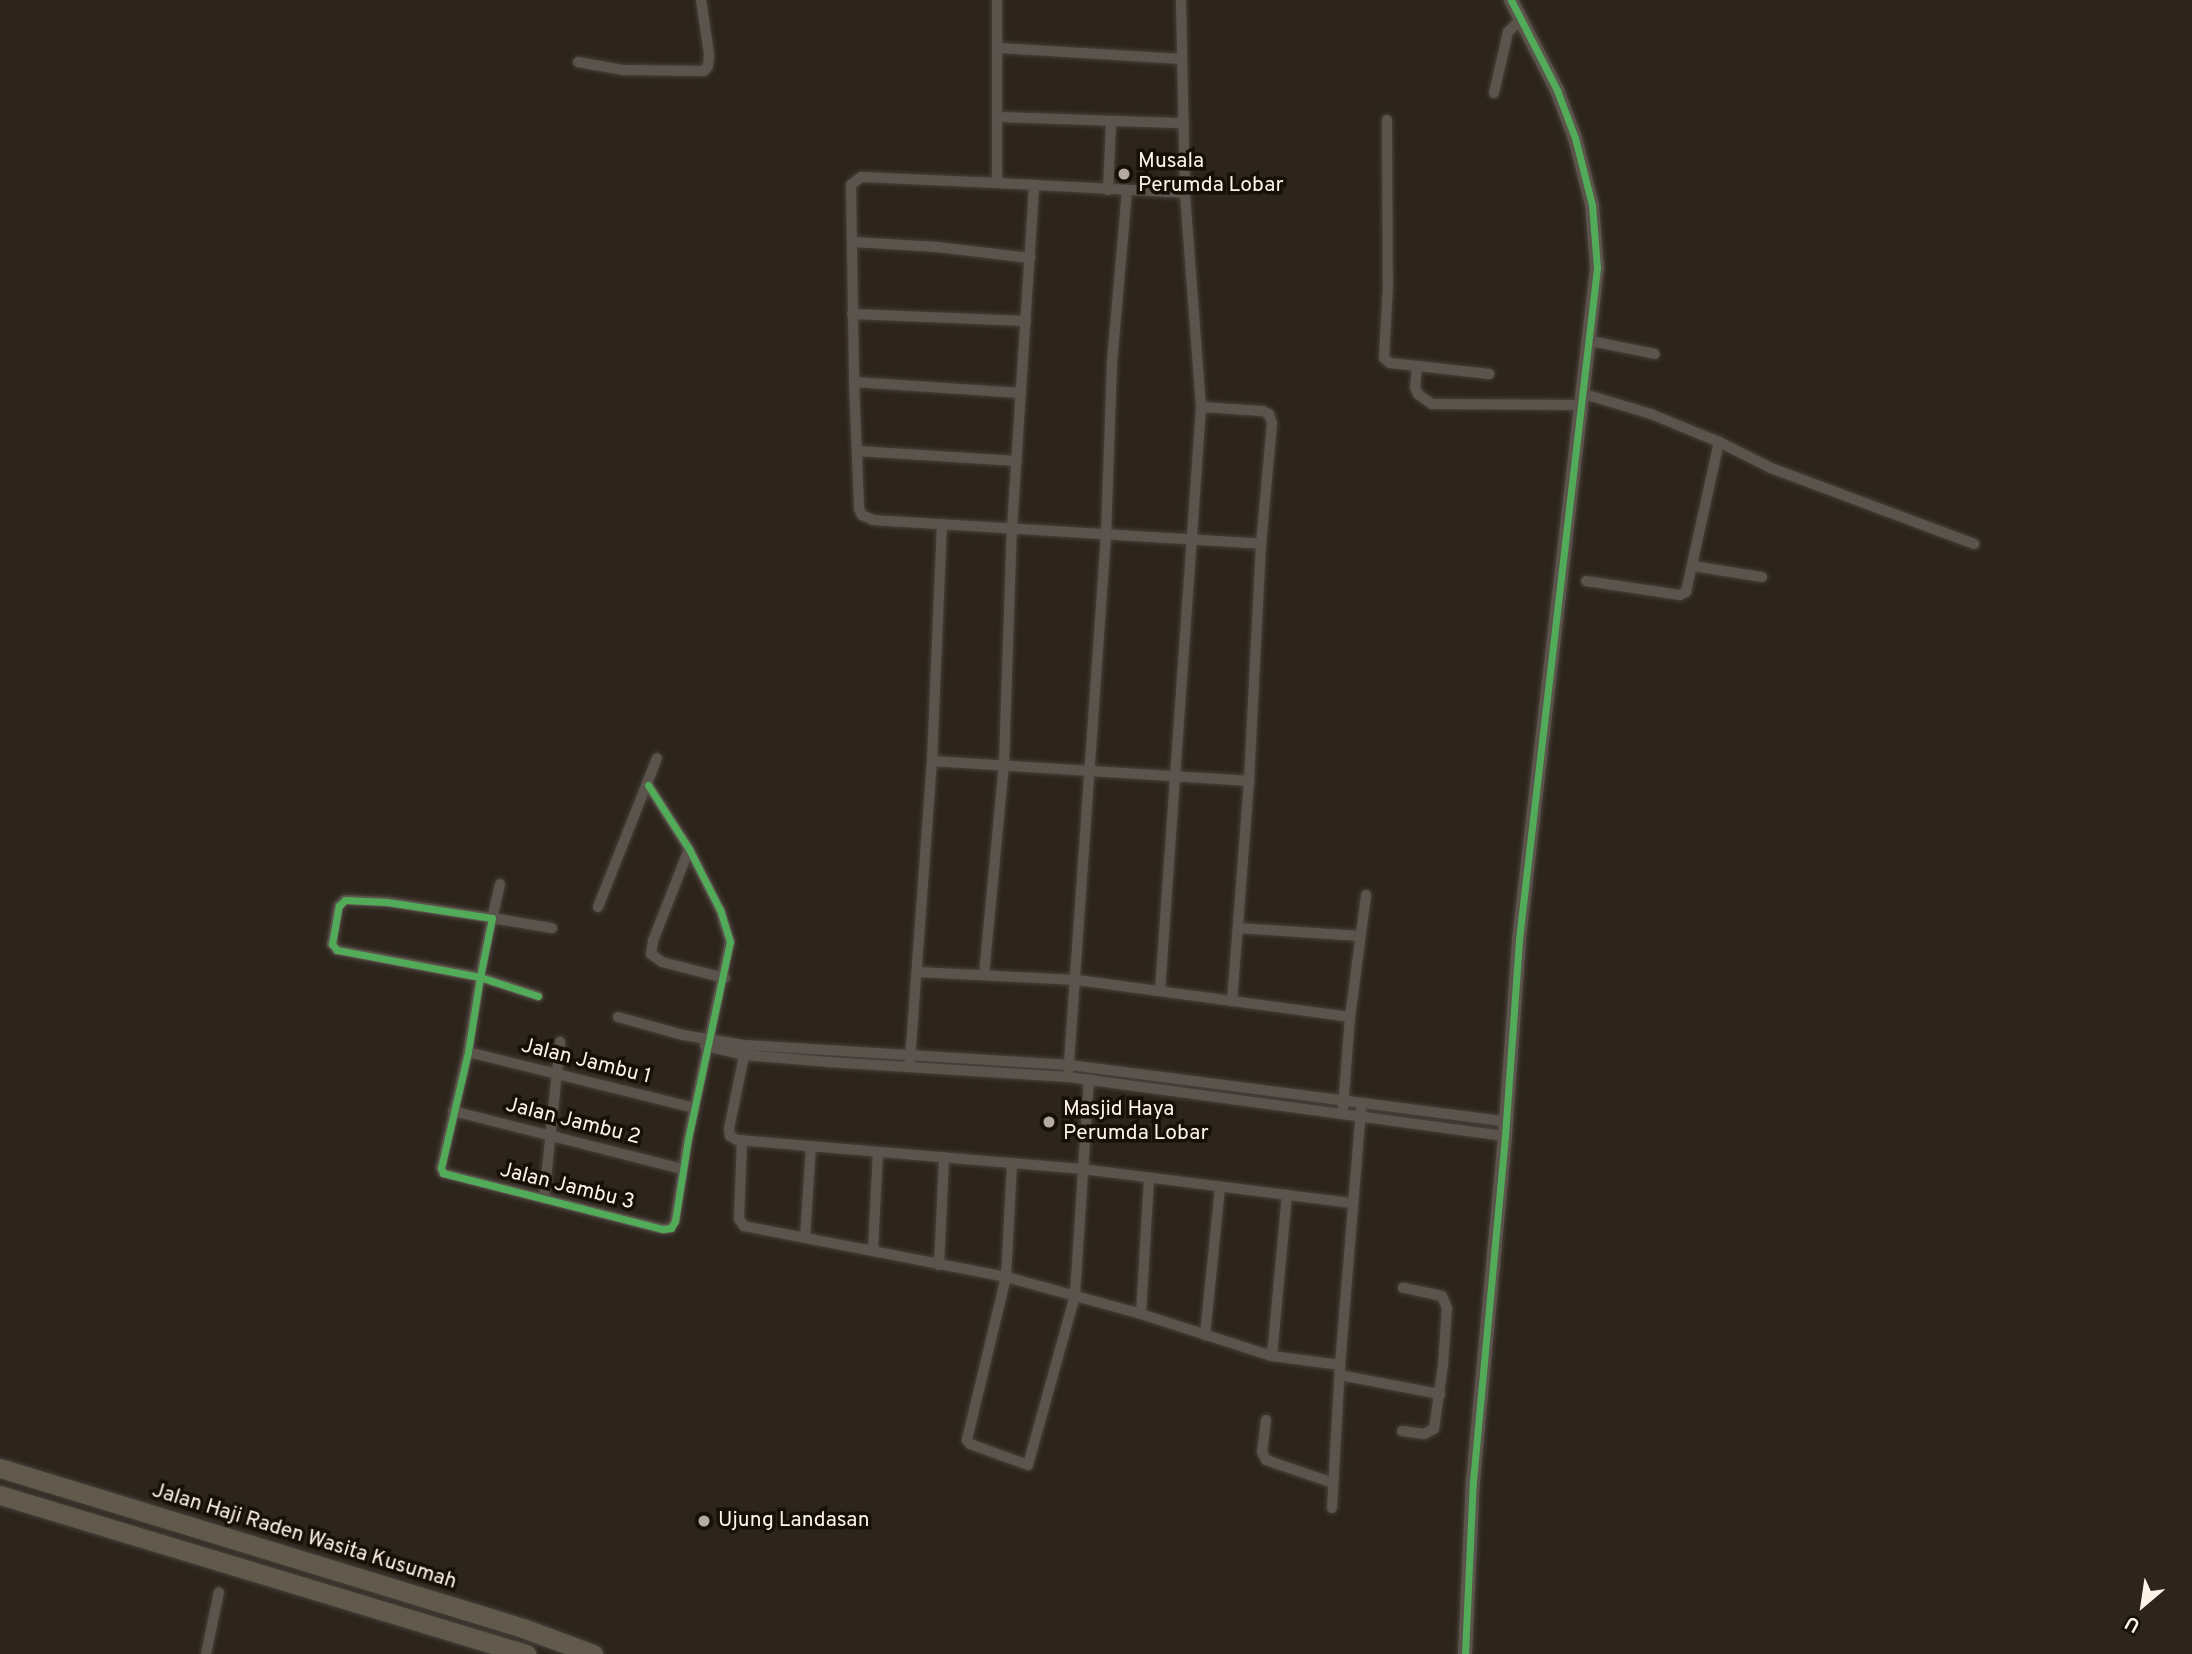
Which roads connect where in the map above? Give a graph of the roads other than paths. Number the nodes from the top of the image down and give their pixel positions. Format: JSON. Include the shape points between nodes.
{"nodes":[{"id":1,"x":701,"y":0,"type":"edge"},
{"id":2,"x":997,"y":0,"type":"edge"},
{"id":3,"x":1181,"y":0,"type":"edge"},
{"id":4,"x":1511,"y":0,"type":"edge"},
{"id":5,"x":1519,"y":21,"type":"junction"},
{"id":6,"x":1000,"y":48,"type":"junction"},
{"id":7,"x":1181,"y":59,"type":"junction"},
{"id":8,"x":578,"y":62,"type":"dead end"},
{"id":9,"x":1494,"y":93,"type":"dead end"},
{"id":10,"x":999,"y":117,"type":"junction"},
{"id":11,"x":1387,"y":120,"type":"dead end"},
{"id":12,"x":1111,"y":123,"type":"junction"},
{"id":13,"x":1184,"y":123,"type":"junction"},
{"id":14,"x":997,"y":183,"type":"junction"},
{"id":15,"x":1034,"y":186,"type":"junction"},
{"id":16,"x":1108,"y":190,"type":"junction"},
{"id":17,"x":1127,"y":192,"type":"junction"},
{"id":18,"x":1185,"y":193,"type":"junction"},
{"id":19,"x":854,"y":242,"type":"junction"},
{"id":20,"x":1030,"y":258,"type":"junction"},
{"id":21,"x":852,"y":314,"type":"junction"},
{"id":22,"x":1026,"y":321,"type":"junction"},
{"id":23,"x":1591,"y":341,"type":"junction"},
{"id":24,"x":1655,"y":354,"type":"dead end"},
{"id":25,"x":1417,"y":366,"type":"junction"},
{"id":26,"x":1489,"y":374,"type":"dead end"},
{"id":27,"x":854,"y":382,"type":"junction"},
{"id":28,"x":1021,"y":393,"type":"junction"},
{"id":29,"x":1583,"y":400,"type":"junction"},
{"id":30,"x":1201,"y":407,"type":"junction"},
{"id":31,"x":1719,"y":442,"type":"junction"},
{"id":32,"x":857,"y":451,"type":"junction"},
{"id":33,"x":1017,"y":461,"type":"junction"},
{"id":34,"x":942,"y":524,"type":"junction"},
{"id":35,"x":1012,"y":528,"type":"junction"},
{"id":36,"x":1106,"y":535,"type":"junction"},
{"id":37,"x":1193,"y":539,"type":"junction"},
{"id":38,"x":1261,"y":544,"type":"junction"},
{"id":39,"x":1974,"y":544,"type":"dead end"},
{"id":40,"x":1693,"y":566,"type":"junction"},
{"id":41,"x":1762,"y":578,"type":"dead end"},
{"id":42,"x":1586,"y":581,"type":"dead end"},
{"id":43,"x":657,"y":758,"type":"dead end"},
{"id":44,"x":932,"y":761,"type":"junction"},
{"id":45,"x":1004,"y":764,"type":"junction"},
{"id":46,"x":1089,"y":770,"type":"junction"},
{"id":47,"x":1172,"y":776,"type":"junction"},
{"id":48,"x":1249,"y":781,"type":"junction"},
{"id":49,"x":648,"y":785,"type":"junction"},
{"id":50,"x":689,"y":849,"type":"junction"},
{"id":51,"x":500,"y":884,"type":"dead end"},
{"id":52,"x":1366,"y":895,"type":"dead end"},
{"id":53,"x":598,"y":907,"type":"dead end"},
{"id":54,"x":492,"y":918,"type":"junction"},
{"id":55,"x":552,"y":928,"type":"dead end"},
{"id":56,"x":1239,"y":928,"type":"junction"},
{"id":57,"x":1359,"y":936,"type":"junction"},
{"id":58,"x":917,"y":972,"type":"junction"},
{"id":59,"x":984,"y":975,"type":"junction"},
{"id":60,"x":480,"y":977,"type":"junction"},
{"id":61,"x":725,"y":978,"type":"junction"},
{"id":62,"x":1077,"y":981,"type":"junction"},
{"id":63,"x":1160,"y":991,"type":"junction"},
{"id":64,"x":538,"y":996,"type":"dead end"},
{"id":65,"x":1232,"y":1001,"type":"junction"},
{"id":66,"x":618,"y":1017,"type":"dead end"},
{"id":67,"x":1350,"y":1017,"type":"junction"},
{"id":68,"x":560,"y":1042,"type":"dead end"},
{"id":69,"x":710,"y":1044,"type":"junction"},
{"id":70,"x":745,"y":1050,"type":"junction"},
{"id":71,"x":468,"y":1052,"type":"junction"},
{"id":72,"x":910,"y":1061,"type":"junction"},
{"id":73,"x":1069,"y":1071,"type":"junction"},
{"id":74,"x":556,"y":1076,"type":"junction"},
{"id":75,"x":1089,"y":1079,"type":"junction"},
{"id":76,"x":1343,"y":1101,"type":"junction"},
{"id":77,"x":1362,"y":1103,"type":"junction"},
{"id":78,"x":695,"y":1108,"type":"junction"},
{"id":79,"x":453,"y":1111,"type":"junction"},
{"id":80,"x":1342,"y":1114,"type":"junction"},
{"id":81,"x":1361,"y":1117,"type":"junction"},
{"id":82,"x":1465,"y":1117,"type":"junction"},
{"id":83,"x":1505,"y":1129,"type":"junction"},
{"id":84,"x":1464,"y":1131,"type":"junction"},
{"id":85,"x":550,"y":1137,"type":"junction"},
{"id":86,"x":743,"y":1140,"type":"junction"},
{"id":87,"x":811,"y":1146,"type":"junction"},
{"id":88,"x":878,"y":1152,"type":"junction"},
{"id":89,"x":944,"y":1157,"type":"junction"},
{"id":90,"x":1012,"y":1163,"type":"junction"},
{"id":91,"x":683,"y":1169,"type":"junction"},
{"id":92,"x":1082,"y":1169,"type":"junction"},
{"id":93,"x":1149,"y":1178,"type":"junction"},
{"id":94,"x":1220,"y":1186,"type":"junction"},
{"id":95,"x":1287,"y":1195,"type":"junction"},
{"id":96,"x":544,"y":1198,"type":"junction"},
{"id":97,"x":1353,"y":1203,"type":"junction"},
{"id":98,"x":805,"y":1238,"type":"junction"},
{"id":99,"x":873,"y":1250,"type":"junction"},
{"id":100,"x":939,"y":1265,"type":"junction"},
{"id":101,"x":1006,"y":1277,"type":"junction"},
{"id":102,"x":1403,"y":1288,"type":"dead end"},
{"id":103,"x":1075,"y":1295,"type":"junction"},
{"id":104,"x":1141,"y":1314,"type":"junction"},
{"id":105,"x":1205,"y":1335,"type":"junction"},
{"id":106,"x":1272,"y":1356,"type":"junction"},
{"id":107,"x":1340,"y":1370,"type":"junction"},
{"id":108,"x":1440,"y":1394,"type":"junction"},
{"id":109,"x":1266,"y":1420,"type":"dead end"},
{"id":110,"x":1402,"y":1431,"type":"dead end"},
{"id":111,"x":0,"y":1468,"type":"edge"},
{"id":112,"x":1333,"y":1483,"type":"junction"},
{"id":113,"x":0,"y":1495,"type":"edge"},
{"id":114,"x":1332,"y":1508,"type":"dead end"},
{"id":115,"x":219,"y":1592,"type":"dead end"},
{"id":116,"x":523,"y":1628,"type":"junction"},
{"id":117,"x":521,"y":1652,"type":"edge"},
{"id":118,"x":206,"y":1654,"type":"edge"},
{"id":119,"x":593,"y":1654,"type":"edge"},
{"id":120,"x":1465,"y":1654,"type":"edge"}],
"edges":[{"from":1,"to":8,"type":"street","via":[[709,54],[704,71],[623,71]]},
{"from":2,"to":6,"type":"street"},
{"from":3,"to":7,"type":"street"},
{"from":4,"to":5,"type":"street"},
{"from":5,"to":9,"type":"street","via":[[1508,32]]},
{"from":5,"to":23,"type":"street","via":[[1557,90],[1592,205],[1597,257]]},
{"from":6,"to":7,"type":"street"},
{"from":6,"to":10,"type":"street"},
{"from":7,"to":13,"type":"street"},
{"from":10,"to":12,"type":"street"},
{"from":10,"to":14,"type":"street"},
{"from":11,"to":25,"type":"street","via":[[1384,358]]},
{"from":12,"to":13,"type":"street"},
{"from":12,"to":16,"type":"street"},
{"from":13,"to":18,"type":"street"},
{"from":14,"to":15,"type":"street"},
{"from":14,"to":19,"type":"street","via":[[858,178],[851,185]]},
{"from":15,"to":16,"type":"street"},
{"from":15,"to":20,"type":"street"},
{"from":16,"to":17,"type":"street"},
{"from":17,"to":18,"type":"street"},
{"from":17,"to":36,"type":"street","via":[[1112,362]]},
{"from":18,"to":30,"type":"street"},
{"from":19,"to":20,"type":"street"},
{"from":19,"to":21,"type":"street"},
{"from":20,"to":22,"type":"street"},
{"from":21,"to":22,"type":"street"},
{"from":21,"to":27,"type":"street"},
{"from":22,"to":28,"type":"street"},
{"from":23,"to":24,"type":"street"},
{"from":23,"to":29,"type":"street"},
{"from":25,"to":26,"type":"street"},
{"from":25,"to":29,"type":"street","via":[[1415,387],[1432,404]]},
{"from":27,"to":28,"type":"street"},
{"from":27,"to":32,"type":"street"},
{"from":28,"to":33,"type":"street"},
{"from":29,"to":31,"type":"street","via":[[1651,414]]},
{"from":29,"to":83,"type":"street","via":[[1519,939]]},
{"from":30,"to":37,"type":"street"},
{"from":30,"to":38,"type":"street","via":[[1263,411],[1271,418]]},
{"from":31,"to":39,"type":"street","via":[[1771,468]]},
{"from":31,"to":40,"type":"street"},
{"from":32,"to":33,"type":"street"},
{"from":32,"to":34,"type":"street","via":[[859,509],[864,517]]},
{"from":33,"to":35,"type":"street"},
{"from":34,"to":35,"type":"street"},
{"from":34,"to":44,"type":"street"},
{"from":35,"to":36,"type":"street"},
{"from":35,"to":45,"type":"street"},
{"from":36,"to":37,"type":"street"},
{"from":36,"to":46,"type":"street"},
{"from":37,"to":38,"type":"street"},
{"from":37,"to":47,"type":"street"},
{"from":38,"to":48,"type":"street"},
{"from":40,"to":41,"type":"street"},
{"from":40,"to":42,"type":"street","via":[[1688,589],[1680,595]]},
{"from":43,"to":49,"type":"street"},
{"from":44,"to":45,"type":"street"},
{"from":44,"to":58,"type":"street"},
{"from":45,"to":46,"type":"street"},
{"from":45,"to":59,"type":"street"},
{"from":46,"to":47,"type":"street"},
{"from":46,"to":62,"type":"street"},
{"from":47,"to":48,"type":"street"},
{"from":47,"to":63,"type":"street"},
{"from":48,"to":56,"type":"street"},
{"from":49,"to":50,"type":"street"},
{"from":49,"to":53,"type":"street"},
{"from":50,"to":61,"type":"street","via":[[729,935]]},
{"from":50,"to":61,"type":"street","via":[[651,954]]},
{"from":51,"to":54,"type":"street"},
{"from":52,"to":57,"type":"street"},
{"from":54,"to":55,"type":"street"},
{"from":54,"to":60,"type":"street"},
{"from":54,"to":60,"type":"street","via":[[387,902],[345,900],[339,906],[335,949]]},
{"from":56,"to":57,"type":"street"},
{"from":56,"to":65,"type":"street"},
{"from":57,"to":67,"type":"street"},
{"from":58,"to":59,"type":"street"},
{"from":58,"to":72,"type":"street"},
{"from":59,"to":62,"type":"street"},
{"from":60,"to":64,"type":"street"},
{"from":60,"to":71,"type":"street"},
{"from":61,"to":69,"type":"street"},
{"from":62,"to":63,"type":"street"},
{"from":62,"to":73,"type":"street"},
{"from":63,"to":65,"type":"street"},
{"from":65,"to":67,"type":"street"},
{"from":66,"to":69,"type":"street"},
{"from":67,"to":76,"type":"street"},
{"from":68,"to":74,"type":"street"},
{"from":69,"to":70,"type":"street"},
{"from":69,"to":78,"type":"street"},
{"from":70,"to":72,"type":"street"},
{"from":70,"to":86,"type":"street","via":[[729,1129],[732,1138]]},
{"from":71,"to":74,"type":"street","name":"Jalan Jambu 1"},
{"from":71,"to":79,"type":"street"},
{"from":72,"to":73,"type":"street"},
{"from":73,"to":75,"type":"street"},
{"from":73,"to":76,"type":"street"},
{"from":74,"to":78,"type":"street","name":"Jalan Jambu 1"},
{"from":74,"to":85,"type":"street"},
{"from":75,"to":80,"type":"street"},
{"from":75,"to":92,"type":"street"},
{"from":76,"to":77,"type":"street"},
{"from":76,"to":80,"type":"street"},
{"from":77,"to":81,"type":"street"},
{"from":77,"to":82,"type":"street"},
{"from":78,"to":91,"type":"street"},
{"from":79,"to":85,"type":"street","name":"Jalan Jambu 2"},
{"from":79,"to":96,"type":"street","name":"Jalan Jambu 3","via":[[441,1171],[453,1178]]},
{"from":80,"to":81,"type":"street"},
{"from":81,"to":84,"type":"street"},
{"from":81,"to":97,"type":"street"},
{"from":82,"to":83,"type":"street"},
{"from":82,"to":84,"type":"street"},
{"from":83,"to":84,"type":"street"},
{"from":83,"to":120,"type":"street","via":[[1473,1481]]},
{"from":85,"to":91,"type":"street","name":"Jalan Jambu 2"},
{"from":85,"to":96,"type":"street"},
{"from":86,"to":87,"type":"street"},
{"from":86,"to":98,"type":"street","via":[[739,1223]]},
{"from":87,"to":88,"type":"street"},
{"from":87,"to":98,"type":"street"},
{"from":88,"to":89,"type":"street"},
{"from":88,"to":99,"type":"street"},
{"from":89,"to":90,"type":"street"},
{"from":89,"to":100,"type":"street"},
{"from":90,"to":92,"type":"street"},
{"from":90,"to":101,"type":"street"},
{"from":91,"to":96,"type":"street","name":"Jalan Jambu 3","via":[[673,1228]]},
{"from":92,"to":93,"type":"street"},
{"from":92,"to":103,"type":"street"},
{"from":93,"to":94,"type":"street"},
{"from":93,"to":104,"type":"street"},
{"from":94,"to":95,"type":"street"},
{"from":94,"to":105,"type":"street"},
{"from":95,"to":97,"type":"street"},
{"from":95,"to":106,"type":"street"},
{"from":97,"to":107,"type":"street"},
{"from":98,"to":99,"type":"street"},
{"from":99,"to":100,"type":"street"},
{"from":100,"to":101,"type":"street"},
{"from":101,"to":103,"type":"street"},
{"from":101,"to":103,"type":"street","via":[[967,1440],[1024,1464],[1030,1462]]},
{"from":102,"to":108,"type":"street","via":[[1439,1295],[1447,1304]]},
{"from":103,"to":104,"type":"street"},
{"from":104,"to":105,"type":"street"},
{"from":105,"to":106,"type":"street"},
{"from":106,"to":107,"type":"street"},
{"from":107,"to":108,"type":"street"},
{"from":107,"to":112,"type":"street"},
{"from":108,"to":110,"type":"street","via":[[1433,1431]]},
{"from":109,"to":112,"type":"street","via":[[1262,1452],[1266,1460]]},
{"from":111,"to":116,"type":"highway","name":"Jalan Haji Raden Wasita Kusumah"},
{"from":112,"to":114,"type":"street"},
{"from":113,"to":117,"type":"highway"},
{"from":115,"to":118,"type":"street"},
{"from":116,"to":117,"type":"highway"},
{"from":116,"to":119,"type":"highway","name":"Jalan Haji Raden Wasita Kusumah"}]}
